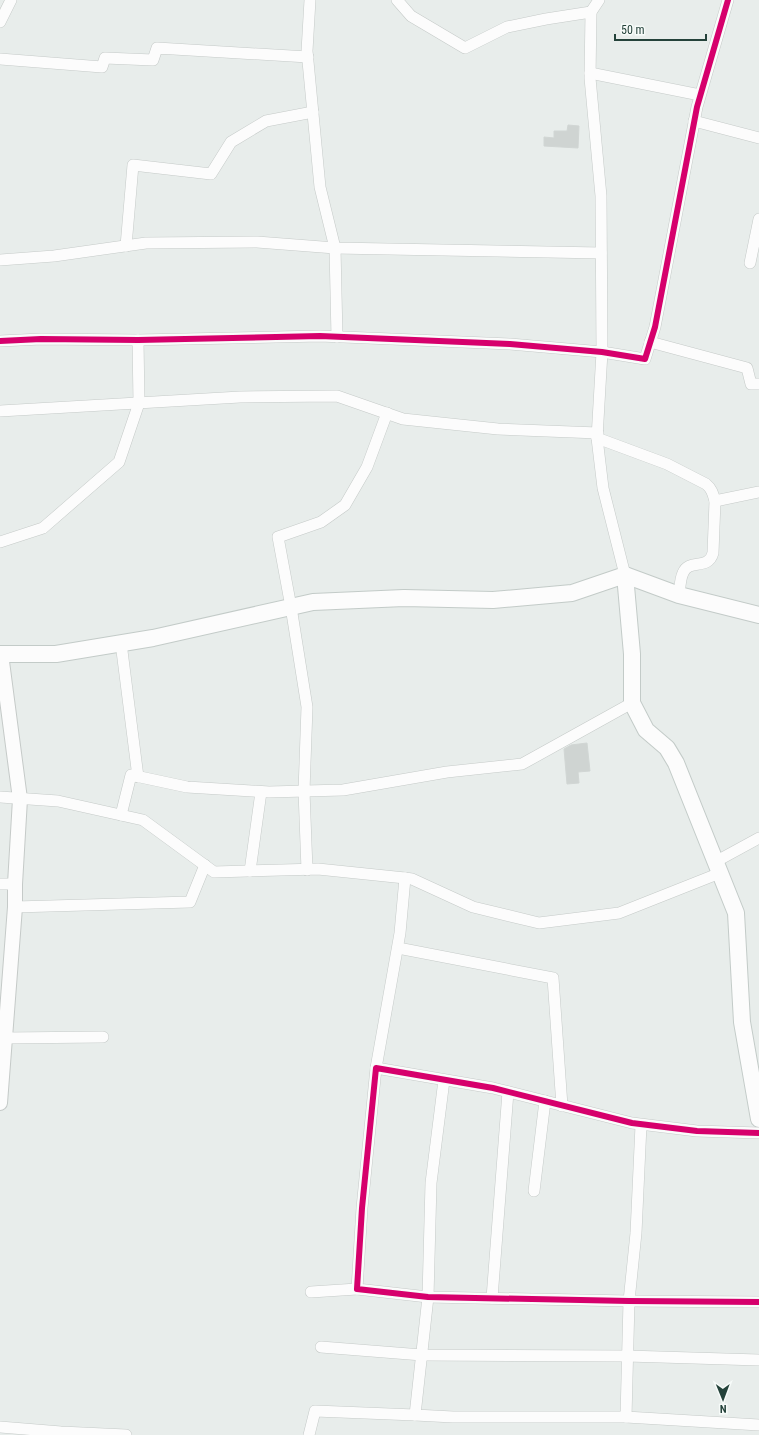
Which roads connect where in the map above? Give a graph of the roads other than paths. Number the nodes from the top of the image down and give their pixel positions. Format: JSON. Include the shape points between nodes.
{"nodes":[{"id":1,"x":11,"y":0,"type":"edge"},
{"id":2,"x":310,"y":0,"type":"edge"},
{"id":3,"x":397,"y":0,"type":"edge"},
{"id":4,"x":599,"y":0,"type":"edge"},
{"id":5,"x":728,"y":0,"type":"edge"},
{"id":6,"x":592,"y":12,"type":"junction"},
{"id":7,"x":0,"y":22,"type":"edge"},
{"id":8,"x":308,"y":57,"type":"junction"},
{"id":9,"x":0,"y":59,"type":"edge"},
{"id":10,"x":590,"y":73,"type":"junction"},
{"id":11,"x":700,"y":95,"type":"junction"},
{"id":12,"x":313,"y":112,"type":"junction"},
{"id":13,"x":694,"y":122,"type":"junction"},
{"id":14,"x":759,"y":138,"type":"edge"},
{"id":15,"x":759,"y":219,"type":"edge"},
{"id":16,"x":126,"y":246,"type":"junction"},
{"id":17,"x":335,"y":248,"type":"junction"},
{"id":18,"x":601,"y":254,"type":"junction"},
{"id":19,"x":0,"y":260,"type":"edge"},
{"id":20,"x":750,"y":263,"type":"dead end"},
{"id":21,"x":337,"y":337,"type":"junction"},
{"id":22,"x":138,"y":340,"type":"junction"},
{"id":23,"x":0,"y":341,"type":"edge"},
{"id":24,"x":650,"y":342,"type":"junction"},
{"id":25,"x":602,"y":352,"type":"junction"},
{"id":26,"x":759,"y":384,"type":"edge"},
{"id":27,"x":139,"y":403,"type":"junction"},
{"id":28,"x":0,"y":411,"type":"edge"},
{"id":29,"x":387,"y":413,"type":"junction"},
{"id":30,"x":598,"y":436,"type":"junction"},
{"id":31,"x":759,"y":492,"type":"edge"},
{"id":32,"x":715,"y":501,"type":"junction"},
{"id":33,"x":0,"y":542,"type":"edge"},
{"id":34,"x":624,"y":575,"type":"junction"},
{"id":35,"x":679,"y":595,"type":"junction"},
{"id":36,"x":291,"y":607,"type":"junction"},
{"id":37,"x":759,"y":615,"type":"edge"},
{"id":38,"x":121,"y":643,"type":"junction"},
{"id":39,"x":0,"y":654,"type":"edge"},
{"id":40,"x":632,"y":703,"type":"junction"},
{"id":41,"x":138,"y":777,"type":"junction"},
{"id":42,"x":304,"y":791,"type":"junction"},
{"id":43,"x":261,"y":792,"type":"junction"},
{"id":44,"x":0,"y":797,"type":"edge"},
{"id":45,"x":20,"y":799,"type":"junction"},
{"id":46,"x":121,"y":815,"type":"junction"},
{"id":47,"x":759,"y":838,"type":"edge"},
{"id":48,"x":205,"y":865,"type":"junction"},
{"id":49,"x":718,"y":868,"type":"junction"},
{"id":50,"x":307,"y":870,"type":"junction"},
{"id":51,"x":250,"y":871,"type":"junction"},
{"id":52,"x":405,"y":878,"type":"junction"},
{"id":53,"x":0,"y":884,"type":"edge"},
{"id":54,"x":15,"y":884,"type":"junction"},
{"id":55,"x":16,"y":907,"type":"junction"},
{"id":56,"x":398,"y":948,"type":"junction"},
{"id":57,"x":104,"y":1037,"type":"dead end"},
{"id":58,"x":6,"y":1038,"type":"junction"},
{"id":59,"x":376,"y":1068,"type":"junction"},
{"id":60,"x":444,"y":1080,"type":"junction"},
{"id":61,"x":508,"y":1092,"type":"junction"},
{"id":62,"x":545,"y":1101,"type":"junction"},
{"id":63,"x":0,"y":1103,"type":"edge"},
{"id":64,"x":562,"y":1106,"type":"junction"},
{"id":65,"x":759,"y":1119,"type":"edge"},
{"id":66,"x":641,"y":1124,"type":"junction"},
{"id":67,"x":759,"y":1133,"type":"edge"},
{"id":68,"x":534,"y":1191,"type":"dead end"},
{"id":69,"x":357,"y":1290,"type":"junction"},
{"id":70,"x":311,"y":1292,"type":"dead end"},
{"id":71,"x":428,"y":1296,"type":"junction"},
{"id":72,"x":492,"y":1298,"type":"junction"},
{"id":73,"x":629,"y":1301,"type":"junction"},
{"id":74,"x":759,"y":1302,"type":"edge"},
{"id":75,"x":321,"y":1347,"type":"dead end"},
{"id":76,"x":422,"y":1355,"type":"junction"},
{"id":77,"x":627,"y":1356,"type":"junction"},
{"id":78,"x":759,"y":1360,"type":"edge"},
{"id":79,"x":415,"y":1415,"type":"junction"},
{"id":80,"x":626,"y":1417,"type":"junction"},
{"id":81,"x":759,"y":1425,"type":"edge"},
{"id":82,"x":0,"y":1427,"type":"edge"},
{"id":83,"x":92,"y":1434,"type":"edge"},
{"id":84,"x":126,"y":1435,"type":"edge"},
{"id":85,"x":309,"y":1435,"type":"edge"}],
"edges":[{"from":1,"to":7,"type":"street"},
{"from":2,"to":8,"type":"street"},
{"from":3,"to":6,"type":"street","via":[[411,16],[465,48],[507,28],[546,18]]},
{"from":4,"to":6,"type":"street"},
{"from":5,"to":11,"type":"street"},
{"from":6,"to":10,"type":"street"},
{"from":8,"to":9,"type":"street","via":[[157,48],[153,60],[105,58],[102,67]]},
{"from":8,"to":12,"type":"street"},
{"from":10,"to":11,"type":"street"},
{"from":10,"to":18,"type":"street","via":[[601,196]]},
{"from":11,"to":13,"type":"street"},
{"from":12,"to":16,"type":"street","via":[[266,121],[231,142],[211,174],[133,165]]},
{"from":12,"to":17,"type":"street","via":[[320,187]]},
{"from":13,"to":14,"type":"street"},
{"from":13,"to":24,"type":"street"},
{"from":15,"to":20,"type":"street"},
{"from":16,"to":17,"type":"street","via":[[146,243],[257,242]]},
{"from":16,"to":19,"type":"street"},
{"from":17,"to":18,"type":"street"},
{"from":17,"to":21,"type":"street"},
{"from":18,"to":25,"type":"street"},
{"from":21,"to":22,"type":"street"},
{"from":21,"to":25,"type":"street","via":[[510,344]]},
{"from":22,"to":23,"type":"street"},
{"from":22,"to":27,"type":"street"},
{"from":24,"to":25,"type":"street","via":[[645,359]]},
{"from":24,"to":26,"type":"street","via":[[747,368],[751,384]]},
{"from":25,"to":30,"type":"street"},
{"from":27,"to":28,"type":"street"},
{"from":27,"to":29,"type":"street","via":[[240,397],[337,396]]},
{"from":27,"to":33,"type":"street","via":[[119,462],[43,528]]},
{"from":29,"to":30,"type":"street","via":[[403,419]]},
{"from":29,"to":36,"type":"street","via":[[367,467],[345,505],[321,522],[278,537]]},
{"from":30,"to":32,"type":"street","via":[[667,464],[706,484],[710,487]]},
{"from":30,"to":34,"type":"street","via":[[603,488]]},
{"from":31,"to":32,"type":"street"},
{"from":32,"to":35,"type":"street","via":[[712,558],[708,562],[686,568]]},
{"from":34,"to":35,"type":"main road"},
{"from":34,"to":36,"type":"main road","via":[[572,593],[493,600],[404,598],[313,602]]},
{"from":34,"to":40,"type":"main road","via":[[632,654]]},
{"from":35,"to":37,"type":"main road"},
{"from":36,"to":38,"type":"main road"},
{"from":36,"to":42,"type":"street","via":[[307,707]]},
{"from":38,"to":39,"type":"main road","via":[[56,654]]},
{"from":38,"to":41,"type":"street"},
{"from":39,"to":45,"type":"street"},
{"from":40,"to":42,"type":"street","via":[[522,764],[447,772],[343,790]]},
{"from":40,"to":49,"type":"main road","via":[[646,730],[667,748],[676,763]]},
{"from":41,"to":43,"type":"street","via":[[187,787]]},
{"from":41,"to":46,"type":"street","via":[[130,775]]},
{"from":42,"to":43,"type":"street"},
{"from":42,"to":50,"type":"street"},
{"from":43,"to":51,"type":"street"},
{"from":44,"to":45,"type":"street"},
{"from":45,"to":46,"type":"street","via":[[58,801]]},
{"from":45,"to":54,"type":"street"},
{"from":46,"to":48,"type":"street","via":[[143,820]]},
{"from":47,"to":49,"type":"street"},
{"from":48,"to":51,"type":"street","via":[[214,872]]},
{"from":48,"to":55,"type":"street","via":[[190,902]]},
{"from":49,"to":52,"type":"street","via":[[619,913],[540,923],[473,907]]},
{"from":49,"to":65,"type":"main road","via":[[736,913],[742,1022]]},
{"from":50,"to":51,"type":"street"},
{"from":50,"to":52,"type":"street"},
{"from":52,"to":56,"type":"street"},
{"from":53,"to":54,"type":"street"},
{"from":54,"to":55,"type":"street"},
{"from":55,"to":58,"type":"street"},
{"from":56,"to":59,"type":"street"},
{"from":56,"to":64,"type":"street","via":[[553,978]]},
{"from":57,"to":58,"type":"street"},
{"from":58,"to":63,"type":"street"},
{"from":59,"to":60,"type":"street"},
{"from":59,"to":69,"type":"street","via":[[362,1208]]},
{"from":60,"to":61,"type":"street"},
{"from":60,"to":71,"type":"street","via":[[431,1184]]},
{"from":61,"to":62,"type":"street"},
{"from":61,"to":72,"type":"street"},
{"from":62,"to":64,"type":"street"},
{"from":62,"to":68,"type":"street"},
{"from":64,"to":66,"type":"street"},
{"from":66,"to":67,"type":"street","via":[[697,1131]]},
{"from":66,"to":73,"type":"street","via":[[636,1233]]},
{"from":69,"to":70,"type":"street"},
{"from":69,"to":71,"type":"street"},
{"from":71,"to":72,"type":"street"},
{"from":71,"to":76,"type":"street"},
{"from":72,"to":73,"type":"street"},
{"from":73,"to":74,"type":"street"},
{"from":73,"to":77,"type":"street"},
{"from":75,"to":76,"type":"street"},
{"from":76,"to":77,"type":"street"},
{"from":76,"to":79,"type":"street"},
{"from":77,"to":78,"type":"street"},
{"from":77,"to":80,"type":"street"},
{"from":79,"to":80,"type":"street"},
{"from":79,"to":85,"type":"street","via":[[315,1412]]},
{"from":80,"to":81,"type":"street"},
{"from":82,"to":83,"type":"street"},
{"from":83,"to":84,"type":"street"}]}
